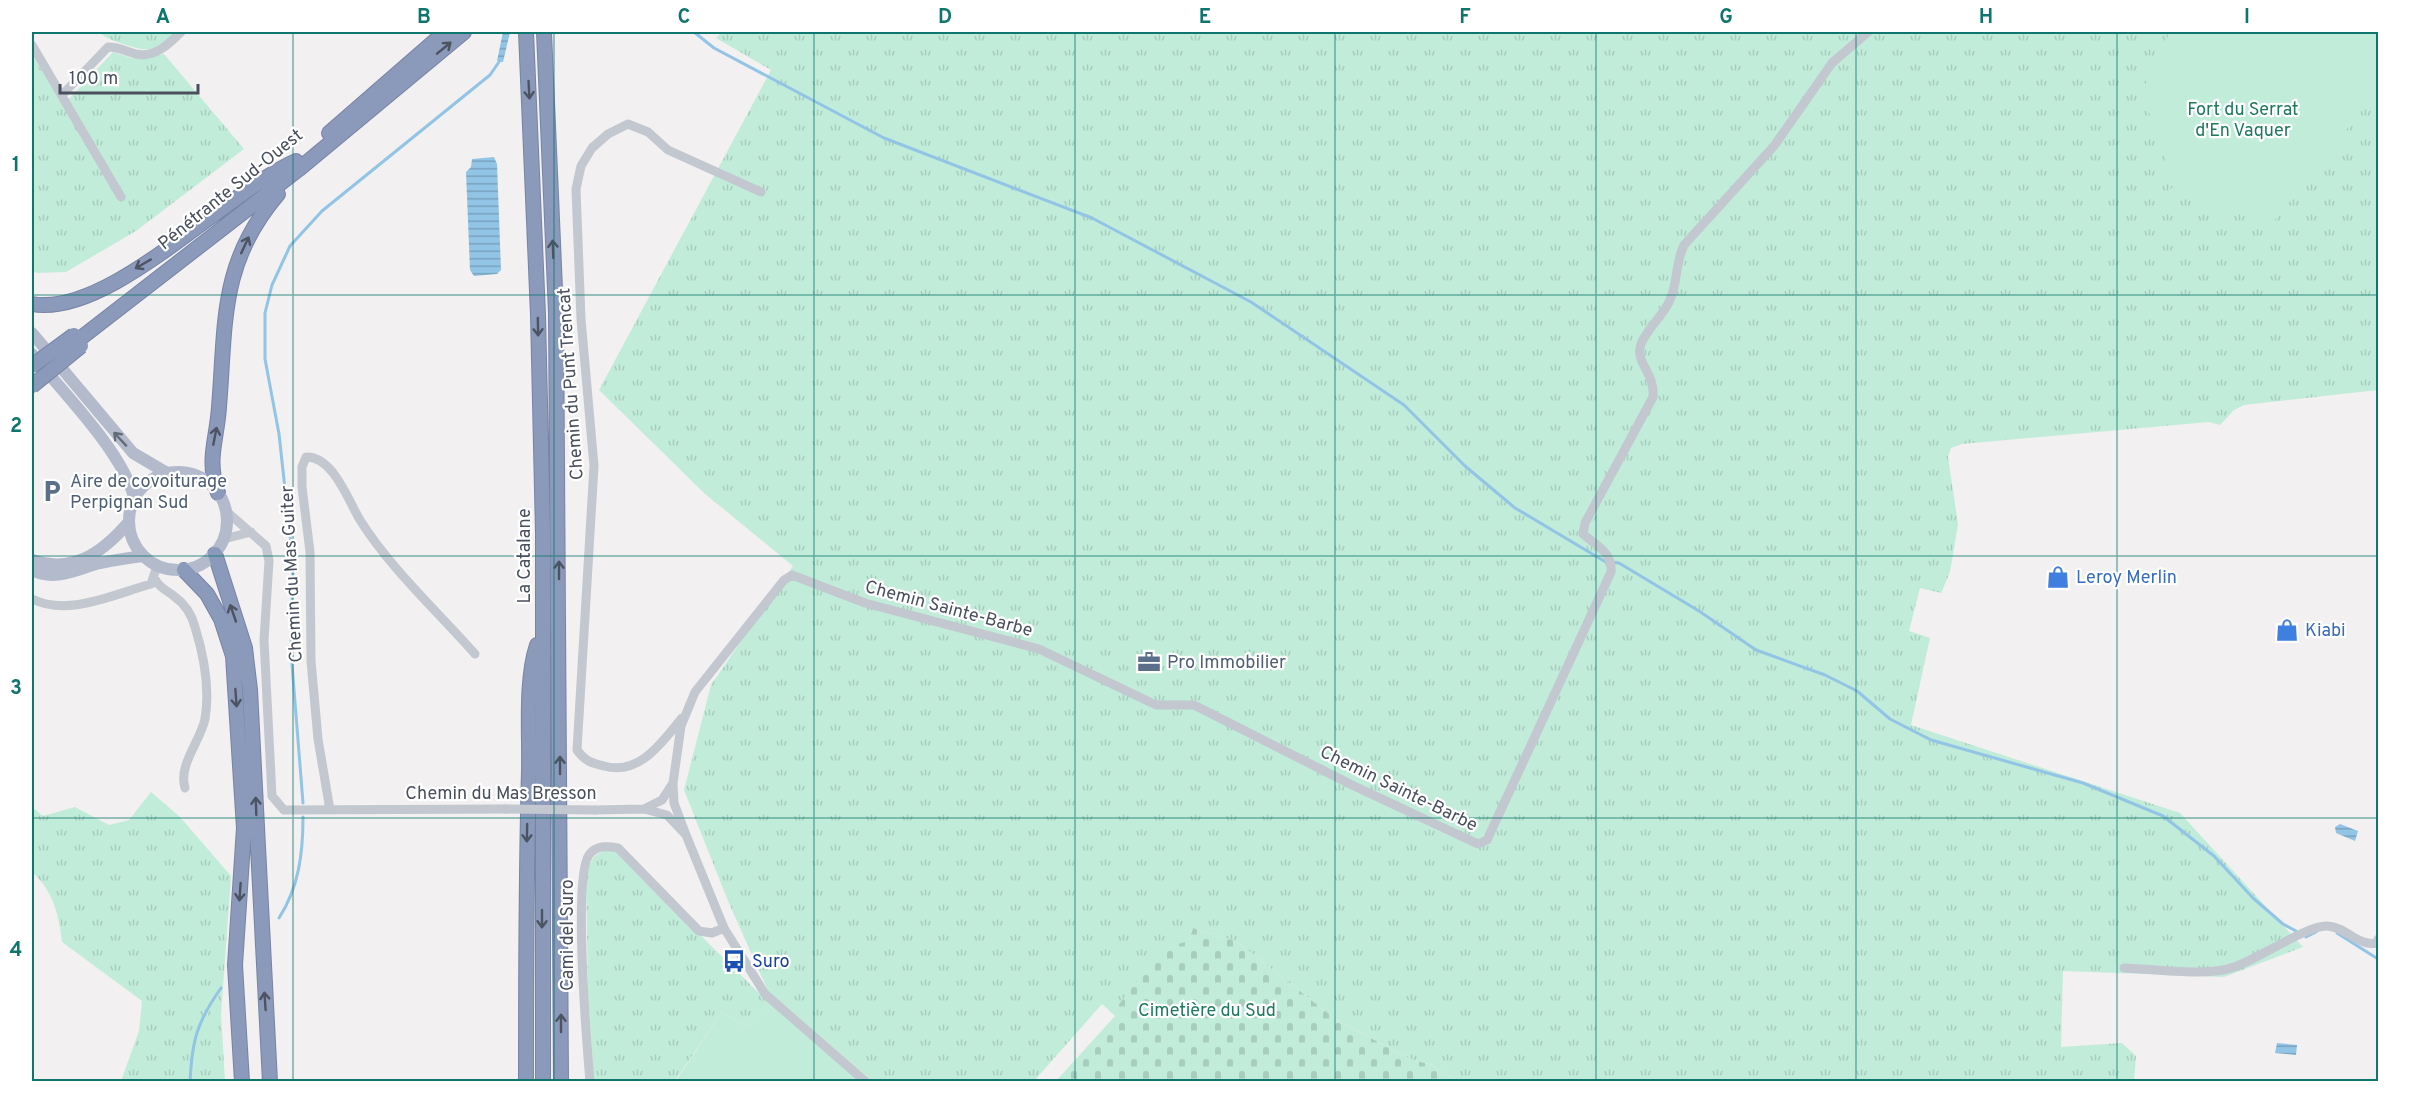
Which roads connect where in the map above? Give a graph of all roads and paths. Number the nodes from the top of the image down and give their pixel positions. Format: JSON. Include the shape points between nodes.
{"nodes":[{"id":1,"x":181,"y":32,"type":"edge"},
{"id":2,"x":445,"y":32,"type":"edge"},
{"id":3,"x":464,"y":32,"type":"edge"},
{"id":4,"x":526,"y":32,"type":"edge"},
{"id":5,"x":544,"y":32,"type":"edge"},
{"id":6,"x":1868,"y":32,"type":"edge"},
{"id":7,"x":32,"y":45,"type":"edge"},
{"id":8,"x":62,"y":95,"type":"junction"},
{"id":9,"x":298,"y":165,"type":"junction"},
{"id":10,"x":761,"y":192,"type":"dead end"},
{"id":11,"x":121,"y":196,"type":"dead end"},
{"id":12,"x":32,"y":304,"type":"edge"},
{"id":13,"x":32,"y":333,"type":"edge"},
{"id":14,"x":76,"y":339,"type":"junction"},
{"id":15,"x":32,"y":354,"type":"edge"},
{"id":16,"x":32,"y":360,"type":"edge"},
{"id":17,"x":32,"y":366,"type":"edge"},
{"id":18,"x":32,"y":378,"type":"edge"},
{"id":19,"x":32,"y":386,"type":"edge"},
{"id":20,"x":167,"y":473,"type":"junction"},
{"id":21,"x":218,"y":493,"type":"junction"},
{"id":22,"x":134,"y":497,"type":"junction"},
{"id":23,"x":226,"y":511,"type":"junction"},
{"id":24,"x":128,"y":523,"type":"junction"},
{"id":25,"x":251,"y":532,"type":"junction"},
{"id":26,"x":224,"y":539,"type":"junction"},
{"id":27,"x":215,"y":554,"type":"junction"},
{"id":28,"x":143,"y":556,"type":"junction"},
{"id":29,"x":32,"y":560,"type":"edge"},
{"id":30,"x":157,"y":566,"type":"junction"},
{"id":31,"x":32,"y":570,"type":"edge"},
{"id":32,"x":184,"y":570,"type":"junction"},
{"id":33,"x":154,"y":579,"type":"junction"},
{"id":34,"x":32,"y":599,"type":"edge"},
{"id":35,"x":543,"y":629,"type":"junction"},
{"id":36,"x":475,"y":654,"type":"dead end"},
{"id":37,"x":686,"y":714,"type":"junction"},
{"id":38,"x":673,"y":783,"type":"junction"},
{"id":39,"x":185,"y":788,"type":"dead end"},
{"id":40,"x":644,"y":809,"type":"junction"},
{"id":41,"x":330,"y":810,"type":"junction"},
{"id":42,"x":686,"y":835,"type":"junction"},
{"id":43,"x":724,"y":928,"type":"junction"},
{"id":44,"x":2379,"y":939,"type":"edge"},
{"id":45,"x":2124,"y":968,"type":"dead end"},
{"id":46,"x":243,"y":1082,"type":"edge"},
{"id":47,"x":271,"y":1082,"type":"edge"},
{"id":48,"x":526,"y":1082,"type":"edge"},
{"id":49,"x":543,"y":1082,"type":"edge"},
{"id":50,"x":561,"y":1082,"type":"edge"},
{"id":51,"x":590,"y":1082,"type":"edge"},
{"id":52,"x":866,"y":1082,"type":"edge"}],
"edges":[{"from":1,"to":8,"type":"street","via":[[166,47],[148,55],[108,47]]},
{"from":2,"to":9,"type":"highway","name":"Pénétrante Sud-Ouest"},
{"from":9,"to":3,"type":"highway","name":"Pénétrante Sud-Ouest","one_way":true},
{"from":4,"to":35,"type":"highway","name":"La Catalane","one_way":true,"via":[[538,315]]},
{"from":50,"to":5,"type":"highway","name":"La Catalane","one_way":true,"via":[[556,313]]},
{"from":6,"to":37,"type":"street","name":"Chemin Sainte-Barbe","via":[[1832,63],[1774,146],[1684,245],[1678,257],[1671,300],[1640,348],[1641,360],[1652,375],[1653,397],[1585,523],[1583,534],[1609,558],[1611,573],[1487,840],[1478,844],[1194,705],[1156,705],[1039,649],[865,603],[792,575],[695,692]]},
{"from":7,"to":8,"type":"street"},
{"from":8,"to":11,"type":"street"},
{"from":9,"to":12,"type":"highway","one_way":true,"via":[[272,172],[151,260],[92,294],[68,303]]},
{"from":9,"to":14,"type":"highway","name":"Pénétrante Sud-Ouest","via":[[209,240]]},
{"from":9,"to":14,"type":"highway","name":"Pénétrante Sud-Ouest","via":[[96,318]]},
{"from":21,"to":9,"type":"highway","one_way":true,"via":[[211,453],[219,413],[226,300],[257,222]]},
{"from":10,"to":37,"type":"street","name":"Chemin du Punt Trencat","via":[[668,150],[648,132],[628,124],[592,148],[580,166],[576,189],[581,320],[594,466],[577,750],[586,762],[610,768],[632,766],[645,759]]},
{"from":20,"to":13,"type":"main road","one_way":true,"via":[[133,453]]},
{"from":14,"to":16,"type":"highway","bridge":true},
{"from":14,"to":17,"type":"highway","name":"Pénétrante Sud-Ouest","bridge":true},
{"from":14,"to":18,"type":"highway"},
{"from":14,"to":19,"type":"highway","bridge":true},
{"from":15,"to":22,"type":"main road","via":[[113,455],[129,480]]},
{"from":20,"to":21,"type":"main road","via":[[196,475]]},
{"from":20,"to":22,"type":"main road","via":[[148,482]]},
{"from":21,"to":23,"type":"main road"},
{"from":22,"to":24,"type":"main road"},
{"from":23,"to":25,"type":"street","name":"Chemin du Mas Bresson"},
{"from":23,"to":26,"type":"main road"},
{"from":24,"to":28,"type":"main road","via":[[132,541]]},
{"from":24,"to":29,"type":"main road","via":[[109,544],[91,556],[48,566]]},
{"from":25,"to":26,"type":"street"},
{"from":25,"to":41,"type":"street","name":"Chemin du Mas Bresson","via":[[266,546],[269,561],[264,640],[272,796],[284,810]]},
{"from":26,"to":27,"type":"main road"},
{"from":27,"to":32,"type":"main road"},
{"from":47,"to":27,"type":"highway","one_way":true,"via":[[245,648]]},
{"from":28,"to":30,"type":"main road"},
{"from":28,"to":31,"type":"main road","via":[[118,559],[61,576]]},
{"from":30,"to":32,"type":"main road"},
{"from":30,"to":33,"type":"street"},
{"from":32,"to":46,"type":"highway","one_way":true,"via":[[207,594],[221,619],[233,656],[244,828],[235,965]]},
{"from":33,"to":34,"type":"street","via":[[151,584],[72,606],[49,606]]},
{"from":33,"to":39,"type":"street","via":[[187,609],[195,626],[207,690],[198,743],[184,766]]},
{"from":35,"to":48,"type":"highway","one_way":true,"via":[[534,656],[530,707]]},
{"from":35,"to":49,"type":"highway","name":"La Catalane","one_way":true},
{"from":36,"to":41,"type":"street","name":"Chemin du Mas Guiter","via":[[378,544],[328,465],[316,456],[306,457],[302,487],[310,552],[311,661]]},
{"from":37,"to":38,"type":"street","name":"Chemin Sainte-Barbe"},
{"from":38,"to":40,"type":"street","via":[[662,800]]},
{"from":38,"to":42,"type":"street","name":"Chemin Sainte-Barbe","via":[[674,803]]},
{"from":40,"to":41,"type":"street","name":"Chemin du Mas Bresson","bridge":true},
{"from":40,"to":42,"type":"street","name":"Chemin du Mas Bresson","via":[[667,815]]},
{"from":42,"to":43,"type":"street","name":"Chemin du Mas Bresson"},
{"from":43,"to":51,"type":"street","name":"Cami del Suro","via":[[712,933],[699,931],[618,848],[606,846],[587,857],[582,899]]},
{"from":43,"to":52,"type":"street","name":"Chemin du Mas Bresson","via":[[765,994]]},
{"from":44,"to":45,"type":"street","via":[[2377,943],[2364,944],[2344,930],[2326,925],[2233,968]]}]}
